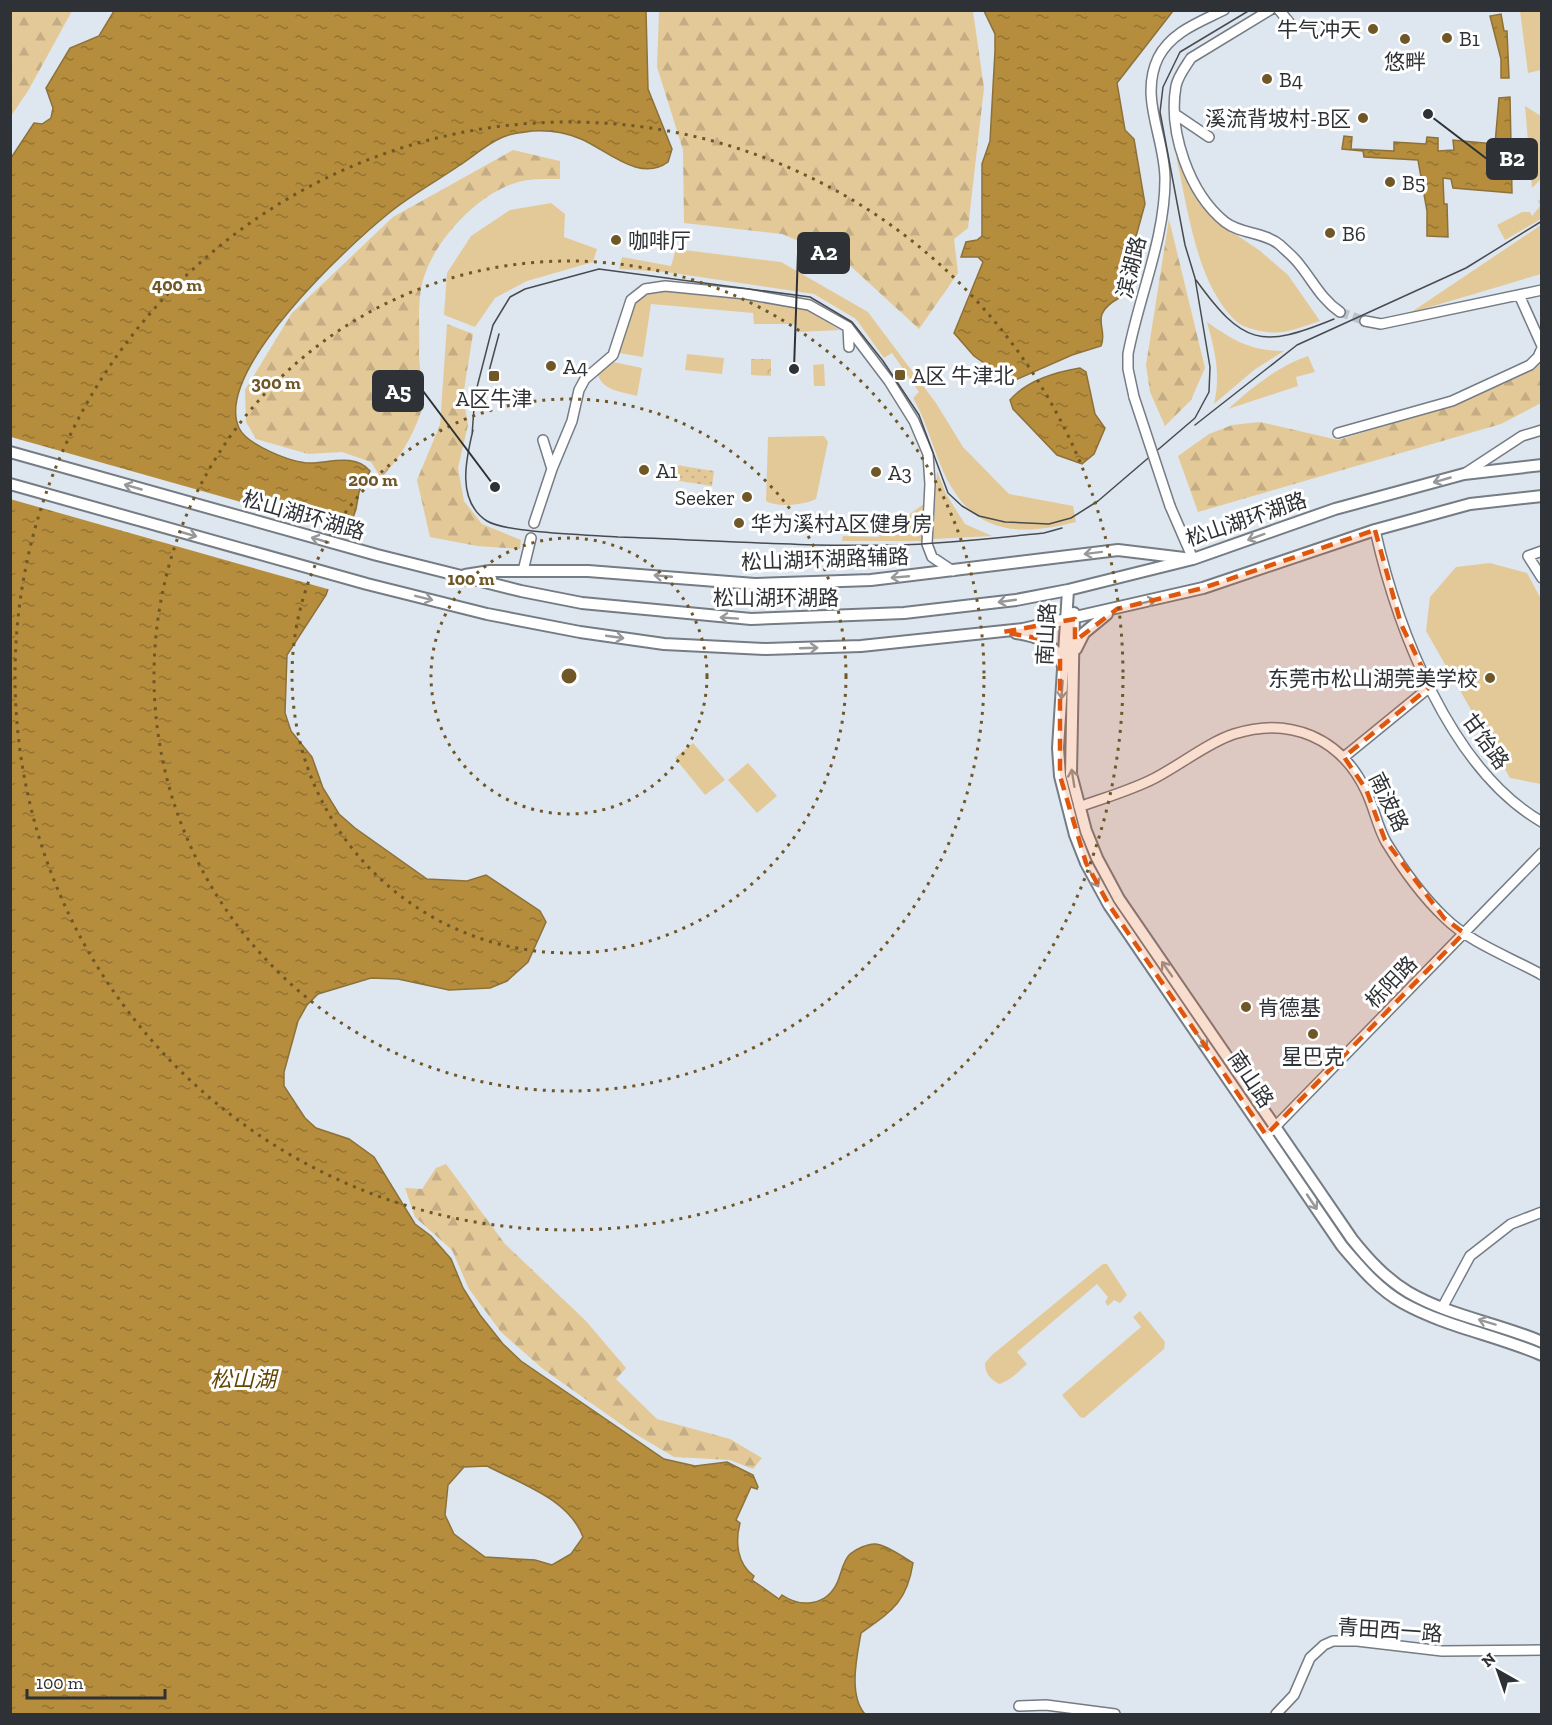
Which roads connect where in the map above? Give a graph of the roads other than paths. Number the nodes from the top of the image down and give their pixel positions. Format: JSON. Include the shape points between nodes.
{"nodes":[{"id":1,"x":1224,"y":10,"type":"edge"},
{"id":2,"x":1270,"y":10,"type":"edge"},
{"id":3,"x":1279,"y":10,"type":"edge"},
{"id":4,"x":1289,"y":22,"type":"dead end"},
{"id":5,"x":1175,"y":114,"type":"junction"},
{"id":6,"x":1209,"y":136,"type":"dead end"},
{"id":7,"x":1542,"y":290,"type":"edge"},
{"id":8,"x":1520,"y":297,"type":"junction"},
{"id":9,"x":1340,"y":312,"type":"tunnel mouth"},
{"id":10,"x":1365,"y":321,"type":"tunnel mouth"},
{"id":11,"x":848,"y":327,"type":"junction"},
{"id":12,"x":849,"y":347,"type":"dead end"},
{"id":13,"x":1542,"y":347,"type":"edge"},
{"id":14,"x":1542,"y":430,"type":"edge"},
{"id":15,"x":1338,"y":434,"type":"dead end"},
{"id":16,"x":543,"y":440,"type":"dead end"},
{"id":17,"x":10,"y":452,"type":"edge"},
{"id":18,"x":1542,"y":465,"type":"edge"},
{"id":19,"x":552,"y":469,"type":"junction"},
{"id":20,"x":1464,"y":474,"type":"junction"},
{"id":21,"x":10,"y":484,"type":"edge"},
{"id":22,"x":1542,"y":496,"type":"edge"},
{"id":23,"x":534,"y":523,"type":"dead end"},
{"id":24,"x":1375,"y":530,"type":"junction"},
{"id":25,"x":531,"y":538,"type":"dead end"},
{"id":26,"x":1542,"y":551,"type":"edge"},
{"id":27,"x":1193,"y":559,"type":"junction"},
{"id":28,"x":522,"y":571,"type":"junction"},
{"id":29,"x":953,"y":572,"type":"junction"},
{"id":30,"x":458,"y":576,"type":"junction"},
{"id":31,"x":1542,"y":578,"type":"edge"},
{"id":32,"x":1068,"y":590,"type":"junction"},
{"id":33,"x":1117,"y":609,"type":"junction"},
{"id":34,"x":1070,"y":619,"type":"junction"},
{"id":35,"x":1003,"y":632,"type":"junction"},
{"id":36,"x":1074,"y":661,"type":"junction"},
{"id":37,"x":1063,"y":668,"type":"junction"},
{"id":38,"x":1431,"y":686,"type":"junction"},
{"id":39,"x":1344,"y":758,"type":"junction"},
{"id":40,"x":1079,"y":807,"type":"junction"},
{"id":41,"x":1542,"y":822,"type":"edge"},
{"id":42,"x":1542,"y":853,"type":"edge"},
{"id":43,"x":1464,"y":933,"type":"junction"},
{"id":44,"x":1542,"y":975,"type":"edge"},
{"id":45,"x":1276,"y":1128,"type":"junction"},
{"id":46,"x":1266,"y":1135,"type":"junction"},
{"id":47,"x":1542,"y":1212,"type":"edge"},
{"id":48,"x":1442,"y":1308,"type":"junction"},
{"id":49,"x":1542,"y":1342,"type":"edge"},
{"id":50,"x":1542,"y":1356,"type":"edge"},
{"id":51,"x":1542,"y":1650,"type":"edge"},
{"id":52,"x":1019,"y":1706,"type":"dead end"},
{"id":53,"x":1115,"y":1714,"type":"edge"},
{"id":54,"x":1276,"y":1714,"type":"edge"}],
"edges":[{"from":1,"to":27,"type":"street","name":"滨湖路","bridge":true,"via":[[1172,39],[1158,57],[1153,73],[1150,98],[1164,161],[1165,196],[1128,354],[1134,397],[1170,506]]},
{"from":2,"to":5,"type":"street","via":[[1191,58],[1176,84]]},
{"from":3,"to":4,"type":"street"},
{"from":5,"to":6,"type":"street"},
{"from":5,"to":9,"type":"street","via":[[1181,154],[1196,187],[1226,223],[1291,251],[1328,304]]},
{"from":7,"to":8,"type":"street"},
{"from":8,"to":10,"type":"street","via":[[1381,324]]},
{"from":8,"to":13,"type":"street"},
{"from":11,"to":12,"type":"street"},
{"from":11,"to":19,"type":"street","via":[[809,305],[789,300],[665,286],[645,289],[631,300],[613,355],[585,379],[579,390],[572,421]]},
{"from":11,"to":29,"type":"street","via":[[914,421],[928,454],[927,544],[932,557]]},
{"from":13,"to":15,"type":"street","via":[[1530,365],[1452,400]]},
{"from":14,"to":20,"type":"street","via":[[1522,436]]},
{"from":16,"to":19,"type":"street"},
{"from":30,"to":17,"type":"main road","name":"松山湖环湖路","one_way":true},
{"from":18,"to":20,"type":"main road","name":"松山湖环湖路"},
{"from":19,"to":23,"type":"street"},
{"from":20,"to":27,"type":"main road","name":"松山湖环湖路","one_way":true,"via":[[1335,509]]},
{"from":21,"to":35,"type":"main road","one_way":true,"via":[[367,584],[534,624],[598,635],[766,650],[861,646]]},
{"from":22,"to":24,"type":"main road","via":[[1470,504]]},
{"from":33,"to":24,"type":"main road","one_way":true,"via":[[1203,588]]},
{"from":24,"to":38,"type":"street","name":"甘饴路","via":[[1401,624]]},
{"from":25,"to":28,"type":"street"},
{"from":26,"to":31,"type":"street","via":[[1528,556]]},
{"from":27,"to":29,"type":"main road","name":"松山湖环湖路辅路","one_way":true,"via":[[1118,550]]},
{"from":27,"to":32,"type":"main road","name":"松山湖环湖路"},
{"from":29,"to":28,"type":"main road","name":"松山湖环湖路辅路","one_way":true,"via":[[755,584],[612,572]]},
{"from":28,"to":30,"type":"main road","name":"松山湖环湖路辅路"},
{"from":32,"to":30,"type":"main road","name":"松山湖环湖路","one_way":true,"via":[[904,613],[751,619],[582,603]]},
{"from":32,"to":34,"type":"main road","name":"南山路"},
{"from":33,"to":34,"type":"main road"},
{"from":33,"to":36,"type":"main road","via":[[1084,633]]},
{"from":34,"to":35,"type":"main road"},
{"from":34,"to":36,"type":"main road","name":"南山路"},
{"from":34,"to":37,"type":"main road","name":"南山路"},
{"from":35,"to":37,"type":"main road","via":[[1025,634],[1046,642],[1056,651]]},
{"from":40,"to":36,"type":"main road","name":"南山路","one_way":true,"via":[[1070,748]]},
{"from":37,"to":46,"type":"main road","name":"南山路","one_way":true,"via":[[1060,776],[1074,835],[1086,863],[1109,905]]},
{"from":38,"to":39,"type":"street"},
{"from":38,"to":41,"type":"street","name":"甘饴路","via":[[1451,725],[1484,771],[1510,800]]},
{"from":39,"to":40,"type":"street","name":"南波路","via":[[1310,735],[1287,727],[1263,728],[1233,734],[1153,779]]},
{"from":39,"to":43,"type":"street","name":"南波路","via":[[1365,789],[1391,848],[1444,918]]},
{"from":45,"to":40,"type":"main road","name":"南山路","one_way":true,"via":[[1119,899],[1097,858]]},
{"from":42,"to":43,"type":"street","name":"栎阳路"},
{"from":43,"to":44,"type":"street","name":"南波路"},
{"from":43,"to":45,"type":"street","name":"栎阳路"},
{"from":45,"to":46,"type":"street","name":"栎阳路"},
{"from":45,"to":48,"type":"main road","name":"南山路","via":[[1373,1264],[1408,1292]]},
{"from":46,"to":50,"type":"main road","name":"南山路","one_way":true,"via":[[1342,1246],[1380,1286],[1437,1319]]},
{"from":47,"to":48,"type":"street","via":[[1510,1224],[1470,1256]]},
{"from":49,"to":48,"type":"main road","name":"南山路","one_way":true},
{"from":51,"to":54,"type":"street","name":"青田西一路","via":[[1442,1651],[1334,1641],[1310,1658],[1294,1695]]},
{"from":52,"to":53,"type":"street","via":[[1046,1705]]}]}
